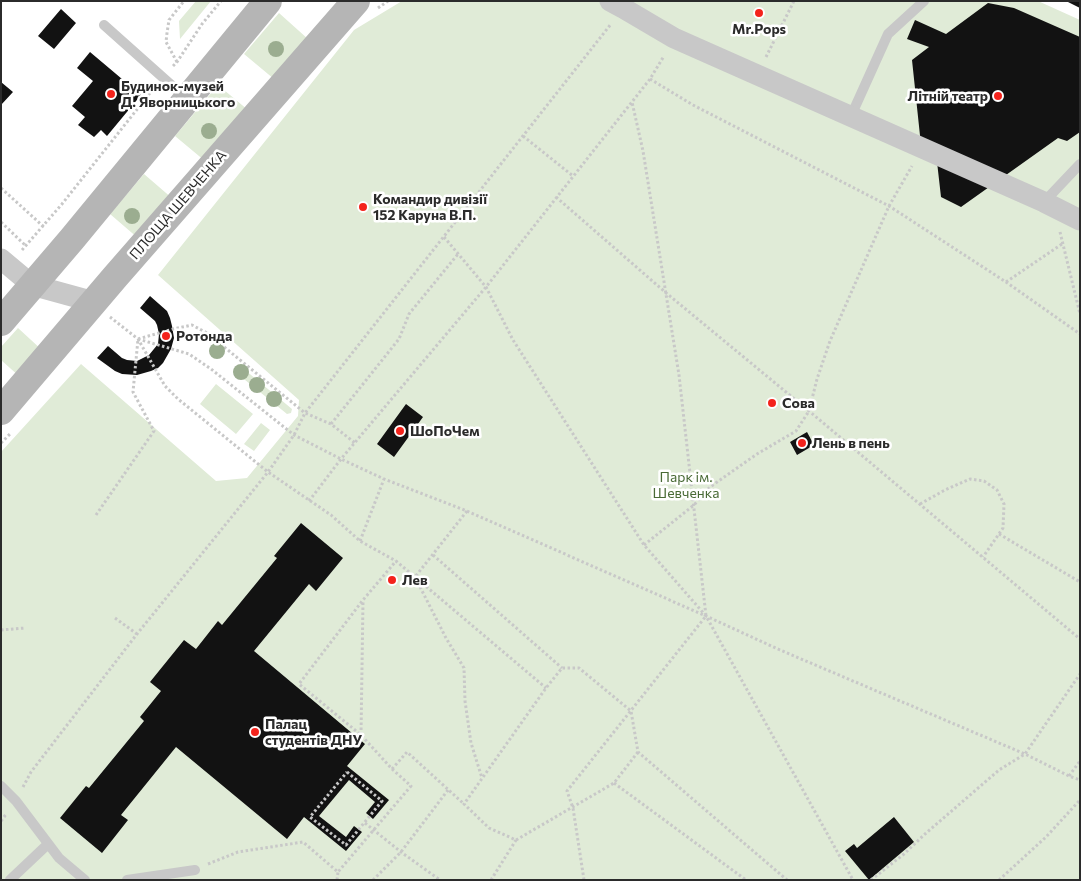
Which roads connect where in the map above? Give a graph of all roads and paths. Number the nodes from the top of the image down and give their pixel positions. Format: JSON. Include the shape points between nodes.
{"nodes":[{"id":1,"x":184,"y":1,"type":"edge"},
{"id":2,"x":221,"y":1,"type":"edge"},
{"id":3,"x":268,"y":1,"type":"edge"},
{"id":4,"x":356,"y":1,"type":"edge"},
{"id":5,"x":794,"y":1,"type":"edge"},
{"id":6,"x":924,"y":1,"type":"edge"},
{"id":7,"x":617,"y":4,"type":"edge"},
{"id":8,"x":104,"y":25,"type":"dead end"},
{"id":9,"x":674,"y":38,"type":"junction"},
{"id":10,"x":177,"y":62,"type":"junction"},
{"id":11,"x":757,"y":76,"type":"junction"},
{"id":12,"x":163,"y":77,"type":"junction"},
{"id":13,"x":650,"y":79,"type":"junction"},
{"id":14,"x":188,"y":99,"type":"junction"},
{"id":15,"x":632,"y":102,"type":"junction"},
{"id":16,"x":851,"y":116,"type":"junction"},
{"id":17,"x":523,"y":136,"type":"junction"},
{"id":18,"x":922,"y":148,"type":"junction"},
{"id":19,"x":1080,"y":164,"type":"edge"},
{"id":20,"x":573,"y":176,"type":"junction"},
{"id":21,"x":556,"y":197,"type":"junction"},
{"id":22,"x":1050,"y":205,"type":"junction"},
{"id":23,"x":889,"y":206,"type":"junction"},
{"id":24,"x":1080,"y":220,"type":"edge"},
{"id":25,"x":1,"y":222,"type":"edge"},
{"id":26,"x":444,"y":236,"type":"junction"},
{"id":27,"x":1062,"y":244,"type":"junction"},
{"id":28,"x":26,"y":246,"type":"junction"},
{"id":29,"x":458,"y":254,"type":"junction"},
{"id":30,"x":5,"y":262,"type":"edge"},
{"id":31,"x":1006,"y":282,"type":"junction"},
{"id":32,"x":32,"y":286,"type":"junction"},
{"id":33,"x":486,"y":287,"type":"junction"},
{"id":34,"x":666,"y":292,"type":"junction"},
{"id":35,"x":102,"y":309,"type":"junction"},
{"id":36,"x":1080,"y":314,"type":"edge"},
{"id":37,"x":1,"y":322,"type":"edge"},
{"id":38,"x":1080,"y":334,"type":"edge"},
{"id":39,"x":138,"y":339,"type":"junction"},
{"id":40,"x":1,"y":411,"type":"edge"},
{"id":41,"x":809,"y":411,"type":"junction"},
{"id":42,"x":305,"y":413,"type":"junction"},
{"id":43,"x":331,"y":424,"type":"junction"},
{"id":44,"x":294,"y":435,"type":"junction"},
{"id":45,"x":355,"y":443,"type":"junction"},
{"id":46,"x":341,"y":459,"type":"junction"},
{"id":47,"x":268,"y":472,"type":"junction"},
{"id":48,"x":384,"y":479,"type":"junction"},
{"id":49,"x":309,"y":500,"type":"junction"},
{"id":50,"x":694,"y":504,"type":"junction"},
{"id":51,"x":920,"y":504,"type":"junction"},
{"id":52,"x":467,"y":511,"type":"junction"},
{"id":53,"x":96,"y":515,"type":"dead end"},
{"id":54,"x":999,"y":534,"type":"junction"},
{"id":55,"x":360,"y":541,"type":"junction"},
{"id":56,"x":644,"y":545,"type":"junction"},
{"id":57,"x":433,"y":555,"type":"junction"},
{"id":58,"x":983,"y":558,"type":"junction"},
{"id":59,"x":396,"y":561,"type":"junction"},
{"id":60,"x":415,"y":577,"type":"junction"},
{"id":61,"x":1080,"y":582,"type":"edge"},
{"id":62,"x":364,"y":600,"type":"junction"},
{"id":63,"x":706,"y":616,"type":"junction"},
{"id":64,"x":115,"y":618,"type":"dead end"},
{"id":65,"x":25,"y":628,"type":"dead end"},
{"id":66,"x":1,"y":630,"type":"edge"},
{"id":67,"x":137,"y":634,"type":"junction"},
{"id":68,"x":1080,"y":639,"type":"edge"},
{"id":69,"x":562,"y":668,"type":"junction"},
{"id":70,"x":1080,"y":674,"type":"edge"},
{"id":71,"x":546,"y":688,"type":"junction"},
{"id":72,"x":631,"y":710,"type":"junction"},
{"id":73,"x":361,"y":736,"type":"junction"},
{"id":74,"x":638,"y":752,"type":"junction"},
{"id":75,"x":1025,"y":754,"type":"junction"},
{"id":76,"x":1080,"y":761,"type":"edge"},
{"id":77,"x":392,"y":769,"type":"junction"},
{"id":78,"x":1068,"y":776,"type":"junction"},
{"id":79,"x":482,"y":778,"type":"junction"},
{"id":80,"x":1080,"y":780,"type":"edge"},
{"id":81,"x":614,"y":783,"type":"junction"},
{"id":82,"x":1,"y":786,"type":"edge"},
{"id":83,"x":448,"y":790,"type":"junction"},
{"id":84,"x":1080,"y":800,"type":"edge"},
{"id":85,"x":16,"y":801,"type":"junction"},
{"id":86,"x":464,"y":804,"type":"junction"},
{"id":87,"x":573,"y":808,"type":"junction"},
{"id":88,"x":1,"y":821,"type":"edge"},
{"id":89,"x":365,"y":823,"type":"junction"},
{"id":90,"x":374,"y":830,"type":"junction"},
{"id":91,"x":516,"y":840,"type":"junction"},
{"id":92,"x":48,"y":844,"type":"junction"},
{"id":93,"x":400,"y":852,"type":"junction"},
{"id":94,"x":195,"y":870,"type":"joint"},
{"id":95,"x":338,"y":872,"type":"junction"},
{"id":96,"x":10,"y":880,"type":"edge"},
{"id":97,"x":85,"y":880,"type":"edge"},
{"id":98,"x":127,"y":880,"type":"edge"},
{"id":99,"x":337,"y":880,"type":"edge"},
{"id":100,"x":373,"y":880,"type":"edge"},
{"id":101,"x":440,"y":880,"type":"edge"},
{"id":102,"x":491,"y":880,"type":"edge"},
{"id":103,"x":584,"y":880,"type":"edge"},
{"id":104,"x":746,"y":880,"type":"edge"},
{"id":105,"x":787,"y":880,"type":"edge"},
{"id":106,"x":853,"y":880,"type":"edge"},
{"id":107,"x":871,"y":880,"type":"edge"},
{"id":108,"x":999,"y":880,"type":"edge"}],
"edges":[{"from":1,"to":10,"type":"path","via":[[169,20],[167,33],[166,42]]},
{"from":2,"to":10,"type":"path"},
{"from":3,"to":14,"type":"street"},
{"from":4,"to":35,"type":"street","name":"ПЛОЩА ШЕВЧЕНКА"},
{"from":5,"to":11,"type":"path"},
{"from":6,"to":16,"type":"lane","via":[[888,34]]},
{"from":7,"to":9,"type":"street"},
{"from":7,"to":17,"type":"path"},
{"from":8,"to":12,"type":"lane"},
{"from":9,"to":11,"type":"street"},
{"from":9,"to":13,"type":"path"},
{"from":10,"to":12,"type":"path"},
{"from":11,"to":16,"type":"street"},
{"from":12,"to":14,"type":"lane"},
{"from":12,"to":28,"type":"path"},
{"from":13,"to":15,"type":"path"},
{"from":13,"to":23,"type":"path","via":[[693,105]]},
{"from":14,"to":32,"type":"street"},
{"from":15,"to":20,"type":"path"},
{"from":15,"to":34,"type":"path"},
{"from":16,"to":18,"type":"street"},
{"from":17,"to":20,"type":"path"},
{"from":17,"to":26,"type":"path"},
{"from":18,"to":22,"type":"street"},
{"from":18,"to":23,"type":"path"},
{"from":19,"to":22,"type":"lane"},
{"from":20,"to":21,"type":"path"},
{"from":21,"to":33,"type":"path"},
{"from":21,"to":34,"type":"path"},
{"from":22,"to":24,"type":"street"},
{"from":22,"to":27,"type":"path"},
{"from":23,"to":31,"type":"path"},
{"from":23,"to":41,"type":"path","via":[[830,341]]},
{"from":25,"to":28,"type":"path"},
{"from":26,"to":29,"type":"path"},
{"from":26,"to":42,"type":"path"},
{"from":27,"to":31,"type":"path"},
{"from":27,"to":36,"type":"path"},
{"from":28,"to":30,"type":"path"},
{"from":29,"to":33,"type":"path"},
{"from":29,"to":43,"type":"path","via":[[409,314],[399,339]]},
{"from":30,"to":32,"type":"street"},
{"from":31,"to":38,"type":"path"},
{"from":32,"to":35,"type":"street"},
{"from":32,"to":37,"type":"street"},
{"from":33,"to":45,"type":"path"},
{"from":33,"to":56,"type":"path","via":[[513,340]]},
{"from":34,"to":41,"type":"path"},
{"from":34,"to":50,"type":"path"},
{"from":35,"to":39,"type":"path"},
{"from":35,"to":40,"type":"street","name":"ПЛОЩА ШЕВЧЕНКА"},
{"from":39,"to":42,"type":"path","via":[[192,325],[207,332]]},
{"from":39,"to":44,"type":"path","via":[[190,354]]},
{"from":39,"to":47,"type":"path","via":[[164,386]]},
{"from":39,"to":53,"type":"path","via":[[133,392],[154,432]]},
{"from":41,"to":50,"type":"path","via":[[796,432],[710,487]]},
{"from":41,"to":51,"type":"path"},
{"from":42,"to":43,"type":"path"},
{"from":42,"to":44,"type":"path"},
{"from":43,"to":45,"type":"path"},
{"from":44,"to":46,"type":"path"},
{"from":44,"to":47,"type":"path"},
{"from":45,"to":46,"type":"path"},
{"from":46,"to":48,"type":"path"},
{"from":46,"to":49,"type":"path"},
{"from":47,"to":49,"type":"path"},
{"from":47,"to":67,"type":"path"},
{"from":48,"to":52,"type":"path"},
{"from":48,"to":55,"type":"path"},
{"from":49,"to":55,"type":"path"},
{"from":50,"to":56,"type":"path"},
{"from":50,"to":63,"type":"path"},
{"from":51,"to":54,"type":"path","via":[[970,479],[984,481],[997,490],[1004,504]]},
{"from":51,"to":58,"type":"path"},
{"from":52,"to":57,"type":"path"},
{"from":52,"to":63,"type":"path"},
{"from":54,"to":58,"type":"path"},
{"from":54,"to":61,"type":"path"},
{"from":55,"to":59,"type":"path"},
{"from":56,"to":63,"type":"path"},
{"from":57,"to":60,"type":"path"},
{"from":57,"to":69,"type":"path"},
{"from":58,"to":68,"type":"path"},
{"from":59,"to":60,"type":"path"},
{"from":59,"to":62,"type":"path"},
{"from":60,"to":71,"type":"path"},
{"from":60,"to":79,"type":"path","via":[[464,668],[471,743]]},
{"from":62,"to":73,"type":"path"},
{"from":62,"to":73,"type":"path","via":[[299,684]]},
{"from":63,"to":72,"type":"path"},
{"from":63,"to":75,"type":"path"},
{"from":63,"to":106,"type":"path"},
{"from":64,"to":67,"type":"path"},
{"from":65,"to":66,"type":"path"},
{"from":67,"to":85,"type":"path","via":[[31,772]]},
{"from":69,"to":71,"type":"path"},
{"from":69,"to":72,"type":"path","via":[[579,668]]},
{"from":70,"to":75,"type":"path"},
{"from":71,"to":79,"type":"path"},
{"from":72,"to":74,"type":"path"},
{"from":72,"to":87,"type":"path","via":[[567,791]]},
{"from":73,"to":77,"type":"path"},
{"from":74,"to":81,"type":"path"},
{"from":74,"to":105,"type":"path"},
{"from":75,"to":78,"type":"path"},
{"from":75,"to":107,"type":"path","via":[[999,770]]},
{"from":76,"to":78,"type":"path"},
{"from":77,"to":83,"type":"path","via":[[407,752]]},
{"from":77,"to":90,"type":"path","via":[[411,786]]},
{"from":78,"to":80,"type":"path"},
{"from":79,"to":86,"type":"path"},
{"from":81,"to":87,"type":"path"},
{"from":81,"to":104,"type":"path"},
{"from":82,"to":85,"type":"lane"},
{"from":83,"to":86,"type":"path"},
{"from":83,"to":93,"type":"path"},
{"from":84,"to":108,"type":"path"},
{"from":85,"to":88,"type":"path"},
{"from":85,"to":92,"type":"lane"},
{"from":86,"to":91,"type":"path","via":[[489,828]]},
{"from":87,"to":91,"type":"path"},
{"from":87,"to":103,"type":"path"},
{"from":89,"to":89,"type":"path","via":[[346,845],[310,817],[347,772],[382,801]]},
{"from":89,"to":90,"type":"path"},
{"from":90,"to":93,"type":"path"},
{"from":90,"to":95,"type":"path"},
{"from":91,"to":102,"type":"path"},
{"from":92,"to":96,"type":"lane"},
{"from":92,"to":97,"type":"lane"},
{"from":93,"to":100,"type":"path"},
{"from":93,"to":101,"type":"path"},
{"from":94,"to":95,"type":"path","via":[[238,852],[303,842]]},
{"from":94,"to":98,"type":"lane"},
{"from":95,"to":99,"type":"path"}]}
